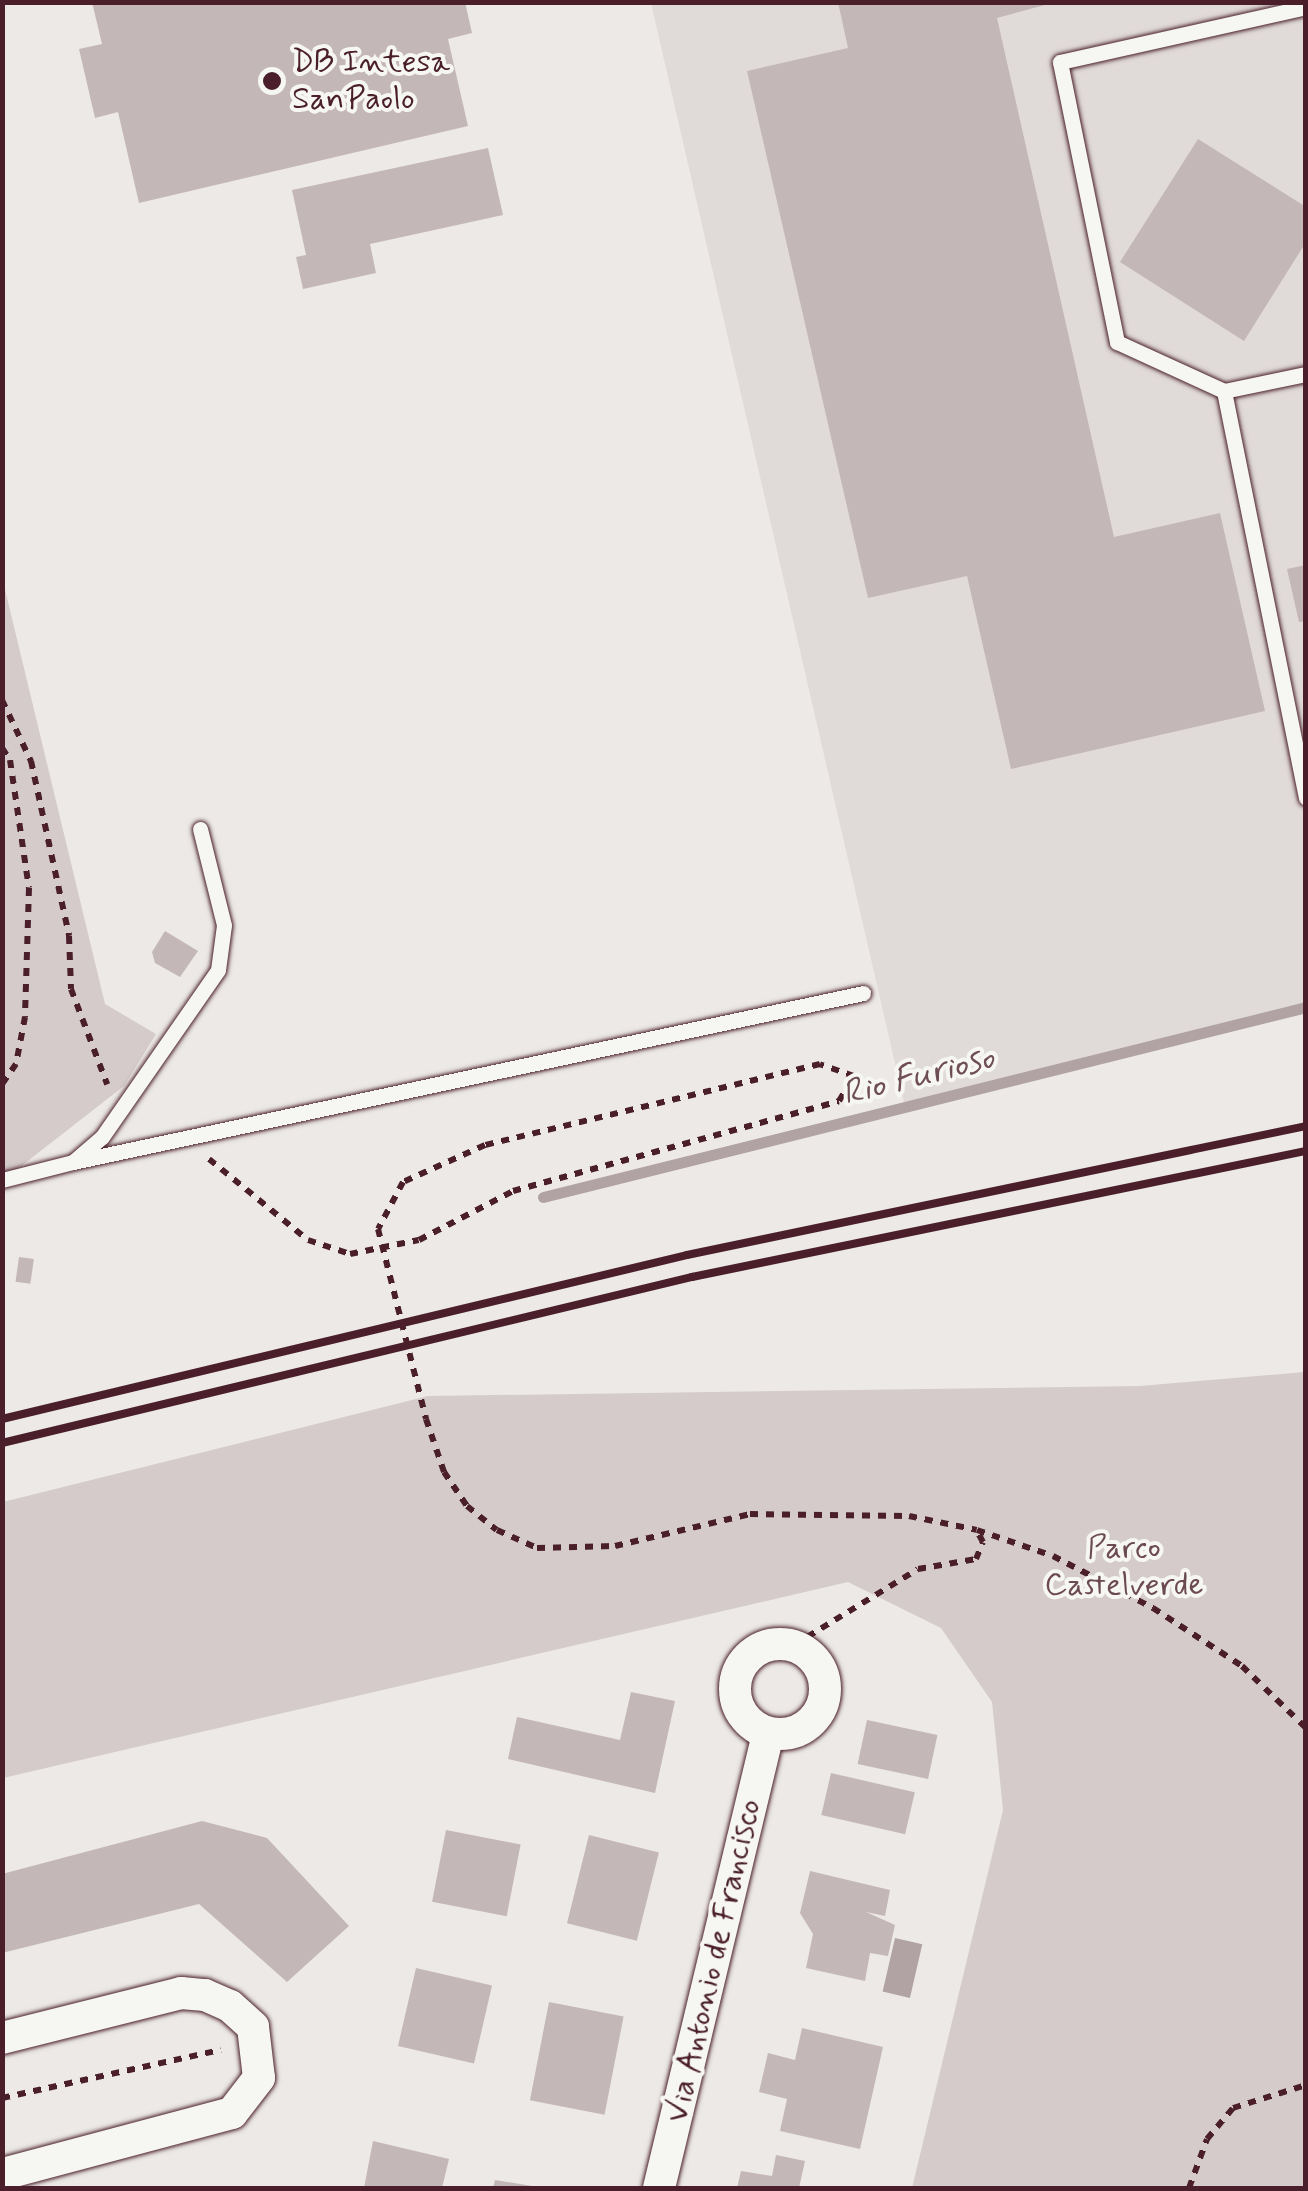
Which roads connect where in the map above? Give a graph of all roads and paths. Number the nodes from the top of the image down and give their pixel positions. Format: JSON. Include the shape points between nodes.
{"nodes":[{"id":1,"x":1306,"y":7,"type":"edge"},
{"id":2,"x":1306,"y":374,"type":"edge"},
{"id":3,"x":1224,"y":391,"type":"junction"},
{"id":4,"x":2,"y":700,"type":"edge"},
{"id":5,"x":2,"y":748,"type":"edge"},
{"id":6,"x":1306,"y":798,"type":"edge"},
{"id":7,"x":200,"y":830,"type":"dead end"},
{"id":8,"x":863,"y":994,"type":"dead end"},
{"id":9,"x":2,"y":1084,"type":"edge"},
{"id":10,"x":121,"y":1114,"type":"junction"},
{"id":11,"x":181,"y":1138,"type":"junction"},
{"id":12,"x":73,"y":1162,"type":"junction"},
{"id":13,"x":2,"y":1180,"type":"edge"},
{"id":14,"x":977,"y":1530,"type":"junction"},
{"id":15,"x":794,"y":1645,"type":"junction"},
{"id":16,"x":1306,"y":1728,"type":"edge"},
{"id":17,"x":768,"y":1733,"type":"junction"},
{"id":18,"x":2,"y":2038,"type":"edge"},
{"id":19,"x":255,"y":2042,"type":"junction"},
{"id":20,"x":1306,"y":2085,"type":"edge"},
{"id":21,"x":2,"y":2098,"type":"edge"},
{"id":22,"x":2,"y":2174,"type":"edge"},
{"id":23,"x":660,"y":2188,"type":"edge"},
{"id":24,"x":1188,"y":2188,"type":"edge"}],
"edges":[{"from":1,"to":3,"type":"lane","via":[[1060,62],[1117,342]]},
{"from":2,"to":3,"type":"lane"},
{"from":3,"to":6,"type":"lane"},
{"from":4,"to":10,"type":"path","via":[[31,761],[69,936],[71,989],[88,1045]]},
{"from":5,"to":9,"type":"path","via":[[10,760],[29,888],[25,1017],[16,1064]]},
{"from":7,"to":10,"type":"lane","via":[[224,925],[218,970]]},
{"from":8,"to":11,"type":"lane"},
{"from":10,"to":12,"type":"lane"},
{"from":11,"to":12,"type":"lane"},
{"from":11,"to":14,"type":"path","bridge":true,"via":[[308,1240],[350,1254],[419,1240],[513,1192],[840,1101],[854,1076],[820,1064],[486,1145],[403,1182],[378,1229],[426,1419],[444,1472],[467,1506],[497,1530],[537,1548],[615,1546],[750,1514],[909,1516]]},
{"from":12,"to":13,"type":"lane"},
{"from":14,"to":15,"type":"path","via":[[983,1542],[976,1560],[918,1569]]},
{"from":14,"to":16,"type":"path","via":[[1053,1556],[1153,1608],[1242,1666]]},
{"from":15,"to":17,"type":"street","via":[[818,1663],[826,1694],[812,1722]]},
{"from":15,"to":17,"type":"street","via":[[752,1653],[736,1676],[737,1704]]},
{"from":17,"to":23,"type":"street","name":"Via Antonio de Francisco"},
{"from":18,"to":19,"type":"street","via":[[181,1993],[230,2006],[252,2027]]},
{"from":19,"to":21,"type":"path"},
{"from":19,"to":22,"type":"street","via":[[259,2078],[232,2113]]},
{"from":20,"to":24,"type":"path","via":[[1233,2108],[1207,2138]]}]}
